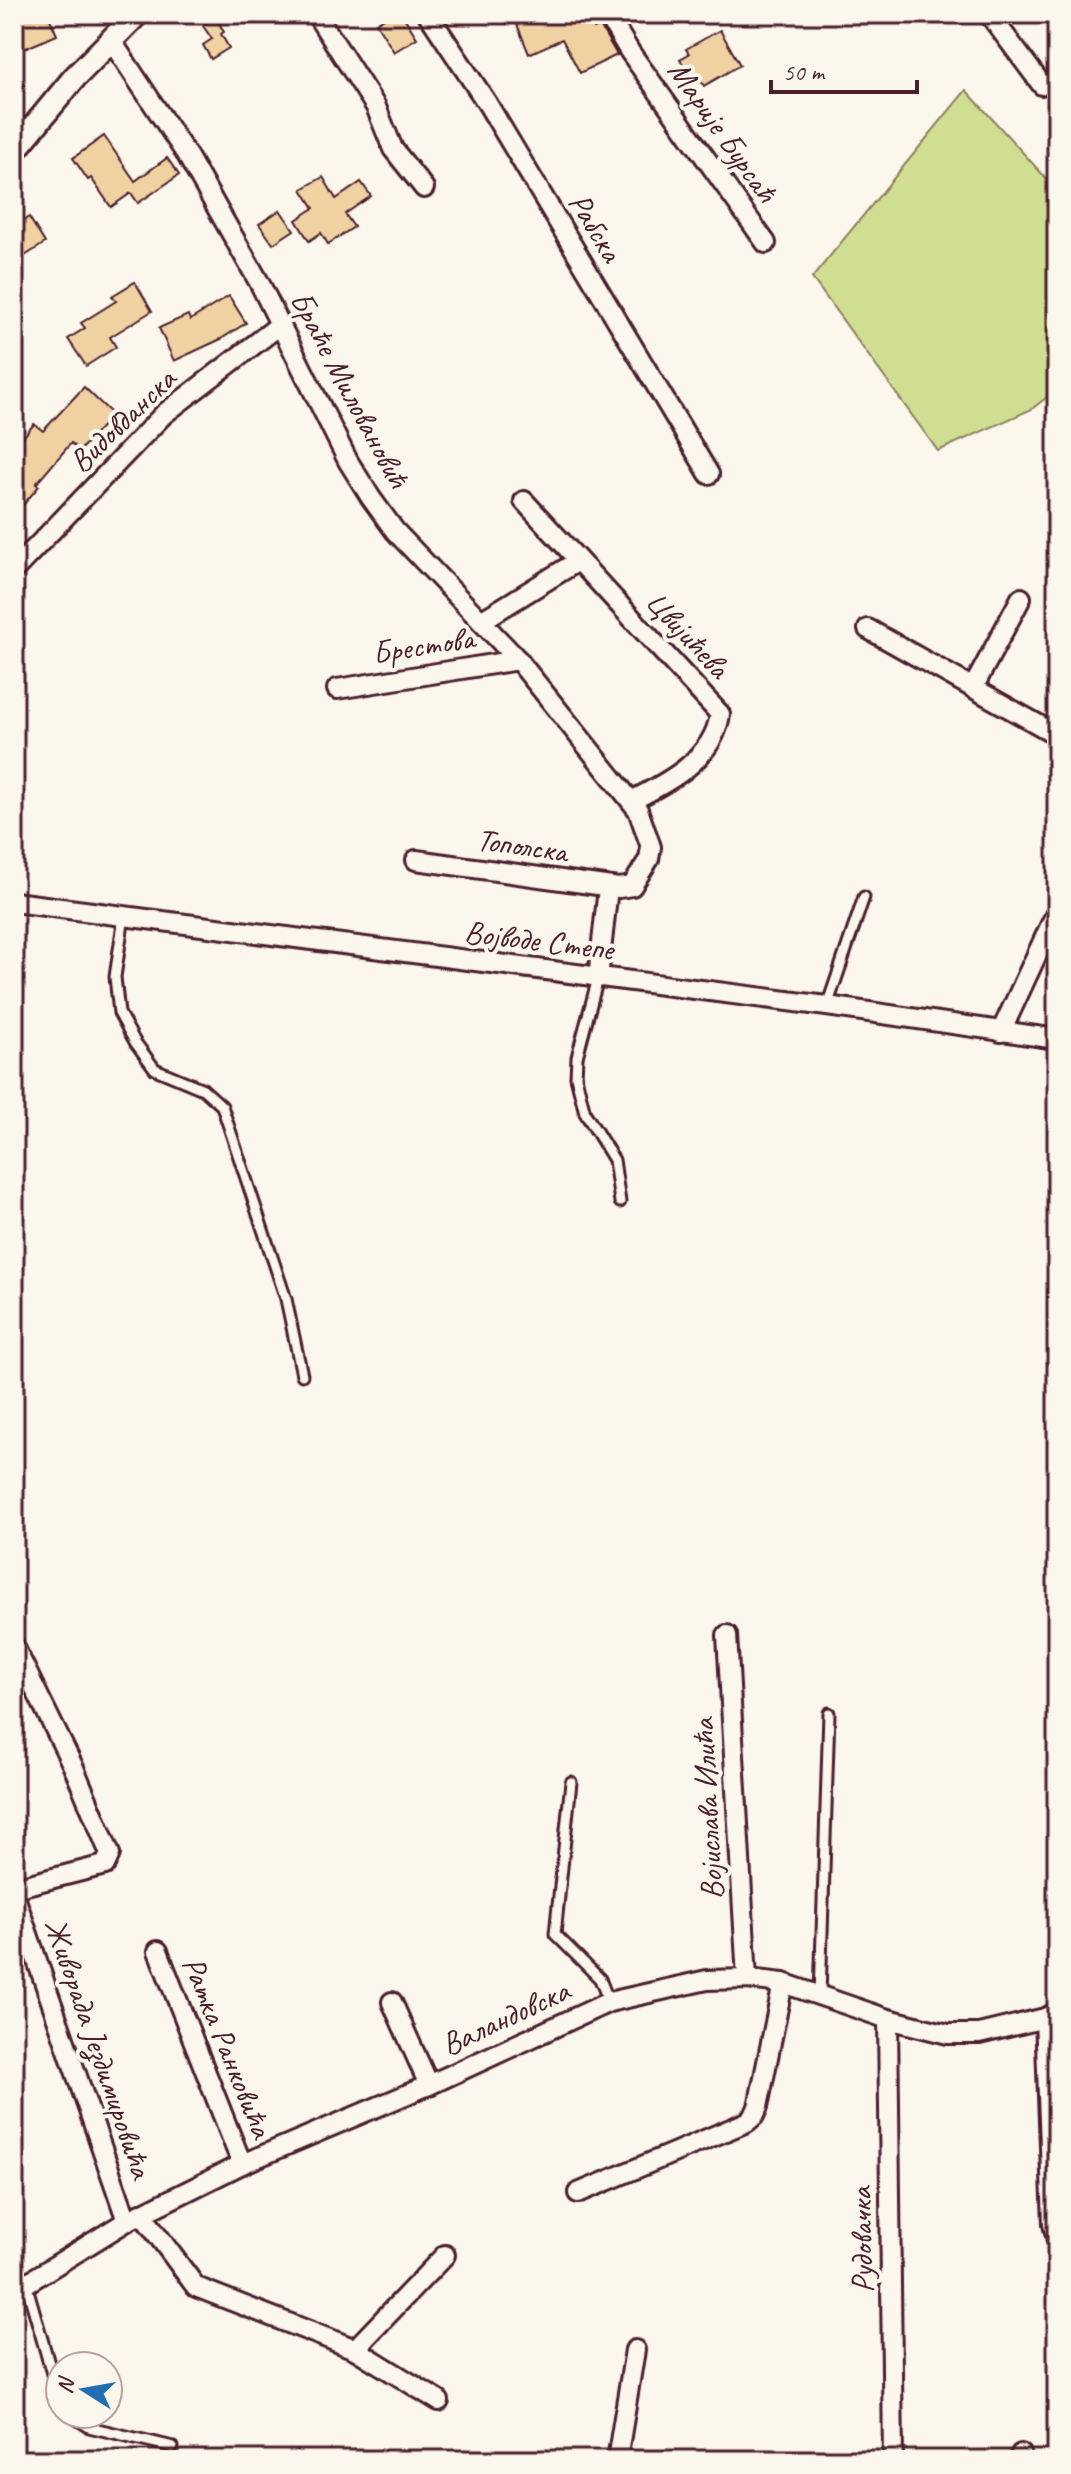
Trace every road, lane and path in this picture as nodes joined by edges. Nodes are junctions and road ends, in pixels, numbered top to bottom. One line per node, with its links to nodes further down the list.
1 (137, 14): 6 (street)
2 (316, 14): 9 (street)
3 (428, 14): 12 (street, Рабска)
4 (607, 14): 10 (street, Марије Бурсаћ)
5 (989, 14): 7 (street)
6 (111, 40): 8 (street); 11 (street, Браће Миловановић)
7 (1042, 85)
8 (14, 151)
9 (424, 188)
10 (766, 243)
11 (281, 324): 15 (street, Видовданска); 17 (street, Браће Миловановић)
12 (709, 474)
13 (524, 501): 14 (street, Цвијићева)
14 (578, 561): 17 (street); 23 (street, Цвијићева)
15 (14, 570)
16 (1021, 598): 20 (street)
17 (481, 621): 19 (street, Браће Миловановић)
18 (868, 629): 20 (street)
19 (518, 660): 21 (street, Брестова); 23 (street, Браће Миловановић)
20 (973, 688): 22 (street)
21 (337, 689)
22 (1057, 735)
23 (631, 801): 25 (street, Браће Миловановић)
24 (416, 860): 25 (street, Тополска)
25 (613, 888): 30 (street)
26 (864, 897): 31 (lane)
27 (14, 902): 29 (street, Војводе Степе)
28 (1057, 911): 32 (street)
29 (124, 916): 30 (street, Војводе Степе); 35 (lane)
30 (598, 978): 31 (street, Војводе Степе); 34 (lane)
31 (827, 1006): 32 (street, Војводе Степе)
32 (1001, 1032): 33 (street, Војводе Степе)
33 (1057, 1039)
34 (620, 1202)
35 (302, 1375)
36 (727, 1635): 42 (street, Војислава Илића)
37 (14, 1646): 40 (street)
38 (829, 1713): 44 (lane)
39 (571, 1782): 46 (lane)
40 (14, 1891): 52 (street, Живорада Јездимировића)
41 (158, 1951): 50 (street, Ратка Ранковића)
42 (747, 1979): 43 (street, Валандовска); 46 (street, Валандовска)
43 (783, 1983): 44 (street, Валандовска); 51 (street)
44 (820, 1996): 48 (street, Валандовска)
45 (392, 2002): 49 (street)
46 (609, 2002): 49 (street, Валандовска)
47 (1051, 2015): 48 (street, Валандовска); 53 (street)
48 (888, 2019): 63 (street, Рудовачка)
49 (429, 2085): 50 (street, Валандовска)
50 (242, 2164): 52 (street, Валандовска)
51 (578, 2193)
52 (134, 2217): 55 (street, Валандовска); 56 (street, Живорада Јездимировића)
53 (1057, 2240)
54 (445, 2255): 56 (street)
55 (20, 2287): 58 (lane)
56 (355, 2349): 59 (street, Живорада Јездимировића)
57 (635, 2350): 62 (street)
58 (44, 2356)
59 (439, 2401)
60 (102, 2430): 61 (lane)
61 (173, 2447)
62 (617, 2460)
63 (893, 2460)

